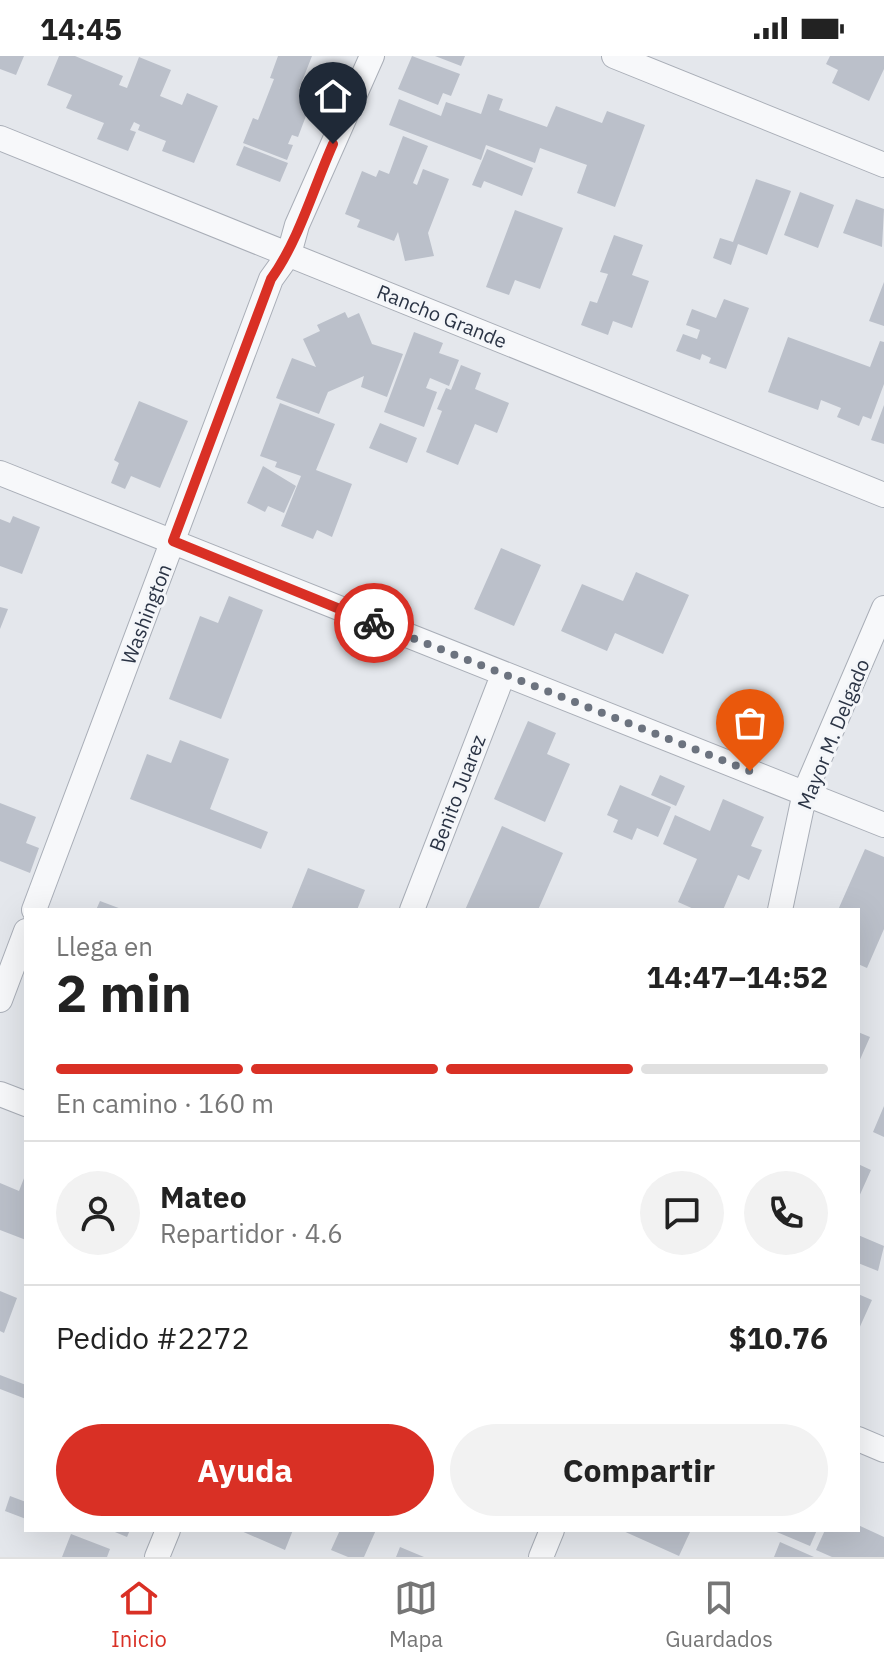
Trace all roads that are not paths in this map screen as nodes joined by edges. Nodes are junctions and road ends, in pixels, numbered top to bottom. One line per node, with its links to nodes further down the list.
1 (372, 56): 5 (street, Washington)
2 (614, 56): 4 (street)
3 (0, 138): 5 (street, Rancho Grande)
4 (884, 165)
5 (289, 254): 7 (street, Rancho Grande); 8 (street, Washington)
6 (0, 473): 8 (street)
7 (884, 495)
8 (173, 541): 10 (street); 13 (street, Washington)
9 (884, 608): 11 (street, Mayor M. Delgado)
10 (503, 675): 11 (street); 14 (street, Benito Juarez)
11 (805, 792): 12 (street); 15 (street, Mayor M. Delgado)
12 (884, 825)
13 (35, 908)
14 (413, 908)
15 (780, 908)
16 (24, 936): 17 (street)
17 (0, 1000)
18 (0, 1094): 19 (street)
19 (24, 1103)
20 (860, 1440): 21 (street)
21 (884, 1450)
22 (167, 1532): 24 (street)
23 (551, 1532): 25 (street)
24 (157, 1557)
25 (541, 1557)

